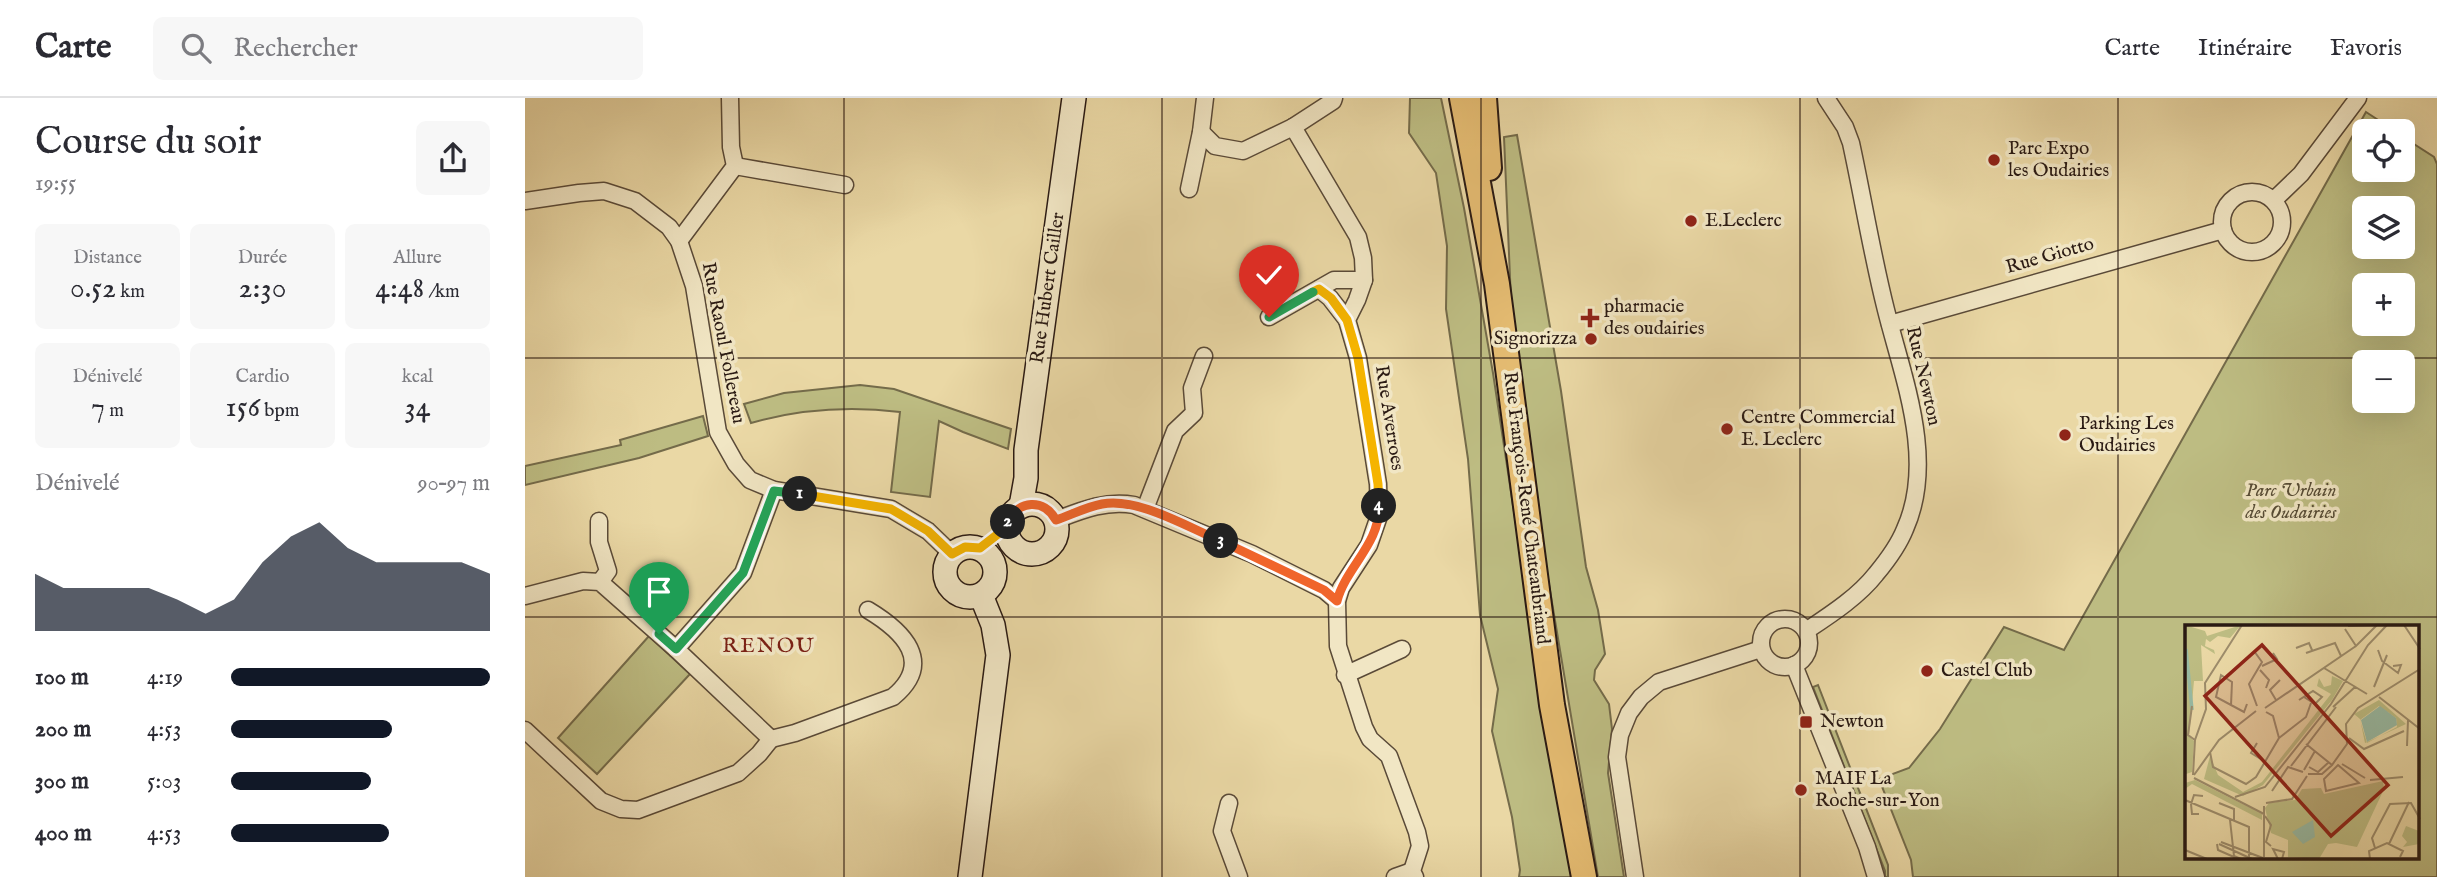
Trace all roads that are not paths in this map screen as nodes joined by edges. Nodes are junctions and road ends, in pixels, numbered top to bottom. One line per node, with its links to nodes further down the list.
1 (730, 98): 11 (street)
2 (1074, 98): 27 (street, Rue Hubert Cailler)
3 (1205, 98): 10 (street)
4 (1334, 98): 9 (street)
5 (1462, 98): 19 (main road, Rue François-René Chateaubriand)
6 (1484, 98): 19 (main road)
7 (1826, 98): 23 (street, Rue Newton)
8 (2358, 98): 15 (street)
9 (1293, 127): 10 (street); 18 (street)
10 (1201, 132): 13 (street)
11 (735, 166): 12 (street); 17 (street)
12 (845, 185)
13 (1189, 189)
14 (525, 201): 17 (street, Rue Raoul Follereau)
15 (2274, 201): 16 (street); 16 (street)
16 (2223, 230): 23 (street, Rue Giotto)
17 (679, 241): 25 (street, Rue Raoul Follereau)
18 (1364, 280): 20 (street); 22 (street)
19 (1497, 284): 52 (main road, Rue François-René Chateaubriand)
20 (1319, 289): 21 (street); 22 (street)
21 (1269, 317)
22 (1347, 320): 37 (street, Rue Averroes)
23 (1889, 324): 39 (street, Rue Newton)
24 (1204, 356): 26 (street)
25 (774, 491): 32 (street, Rue Raoul Follereau); 40 (street)
26 (1145, 509): 27 (street); 37 (street)
27 (1039, 511): 29 (street); 31 (street)
28 (599, 521): 34 (street)
29 (1007, 527): 30 (street); 31 (street)
30 (980, 548): 32 (street); 33 (street)
31 (1025, 553): 33 (street)
32 (952, 554): 35 (street)
33 (995, 576): 35 (street)
34 (600, 582): 36 (street); 40 (street)
35 (981, 595): 49 (street)
36 (525, 596)
37 (1337, 601): 44 (street)
38 (868, 610): 46 (street)
39 (1806, 631): 42 (street); 43 (street)
40 (676, 649): 46 (street)
41 (1402, 649): 44 (street)
42 (1761, 649): 43 (street); 53 (street)
43 (1794, 665): 54 (street)
44 (1345, 675): 48 (street)
45 (525, 730): 46 (street)
46 (771, 739)
47 (1229, 803): 50 (street)
48 (1413, 874): 51 (street)
49 (970, 877)
50 (1239, 877)
51 (1395, 877)
52 (1584, 877)
53 (1635, 877)
54 (1876, 877)

